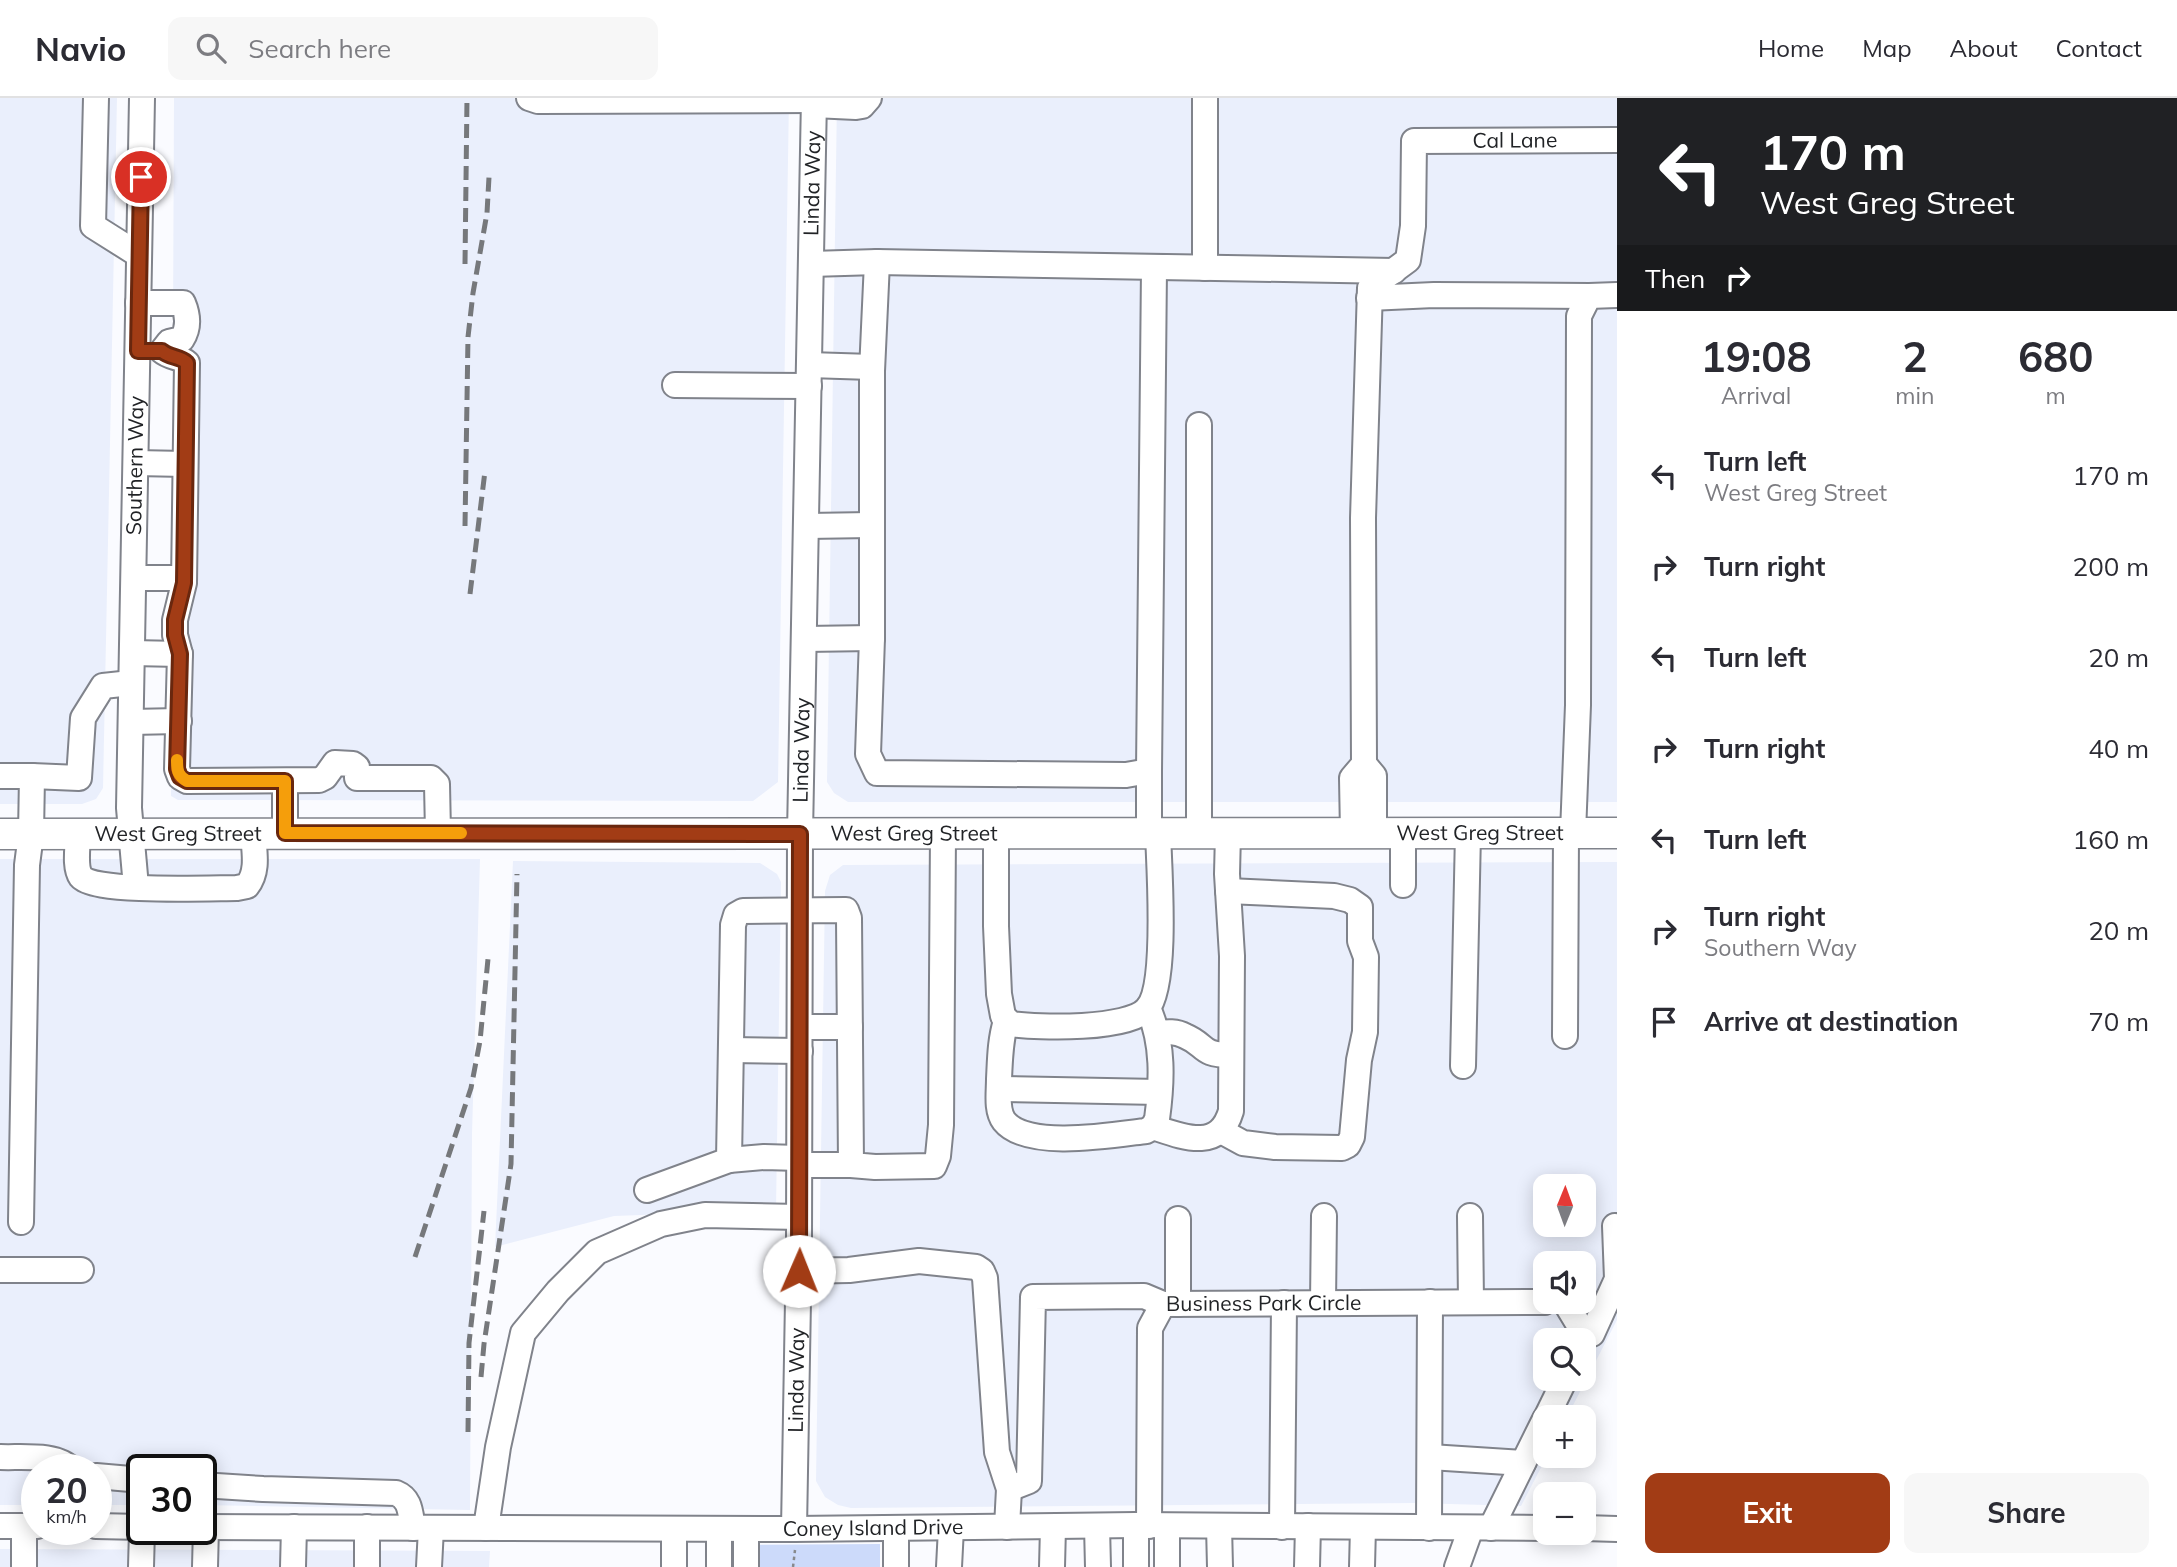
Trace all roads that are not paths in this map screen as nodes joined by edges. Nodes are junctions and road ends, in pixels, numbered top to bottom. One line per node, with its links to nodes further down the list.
1 (96, 98): 8 (street)
2 (142, 98): 8 (street, Southern Way)
3 (529, 98): 6 (street)
4 (869, 98): 6 (street)
5 (1205, 98): 12 (street)
6 (814, 101): 10 (street, Linda Way)
7 (1617, 140): 13 (street, Cal Lane)
8 (139, 256): 17 (street, Southern Way)
9 (877, 262): 10 (street); 11 (street); 19 (street)
10 (811, 264): 20 (street, Linda Way)
11 (1154, 268): 12 (street); 36 (street)
12 (1205, 268): 13 (street)
13 (1394, 271): 16 (street)
14 (1617, 295): 15 (street)
15 (1589, 296): 16 (street); 49 (street)
16 (1369, 298): 47 (street)
17 (138, 303): 18 (street, Southern Way); 18 (street)
18 (150, 351): 23 (street, Southern Way); 24 (street)
19 (872, 367): 20 (street); 26 (street)
20 (809, 376): 21 (street); 25 (street, Linda Way)
21 (675, 385)
22 (1199, 425): 46 (street)
23 (135, 463): 24 (street); 27 (street, Southern Way)
24 (186, 464): 28 (street)
25 (807, 526): 26 (street); 30 (street, Linda Way)
26 (871, 526): 29 (street)
27 (134, 578): 28 (street); 31 (street, Southern Way)
28 (184, 578): 32 (street)
29 (872, 638): 30 (street); 36 (street)
30 (805, 639): 55 (street, Linda Way)
31 (132, 653): 32 (street); 33 (street, Southern Way)
32 (180, 654): 34 (street)
33 (131, 683): 35 (street, Southern Way); 38 (street)
34 (179, 721): 35 (street); 39 (street)
35 (131, 722): 54 (street, Southern Way)
36 (1149, 771): 45 (street)
37 (0, 776): 38 (street)
38 (32, 776): 52 (street)
39 (285, 781): 41 (street); 42 (street)
40 (253, 833): 41 (main road, West Greg Street); 54 (main road, West Greg Street); 57 (street)
41 (285, 833): 42 (main road, West Greg Street)
42 (438, 833): 55 (main road, West Greg Street)
43 (943, 833): 44 (main road, West Greg Street); 55 (main road, West Greg Street); 75 (street)
44 (996, 833): 45 (main road, West Greg Street); 61 (street)
45 (1154, 833): 46 (main road, West Greg Street); 60 (street)
46 (1214, 833): 47 (main road, West Greg Street); 58 (street)
47 (1377, 833): 48 (main road, West Greg Street); 56 (street)
48 (1468, 833): 49 (main road, West Greg Street); 68 (street)
49 (1569, 833): 50 (main road, West Greg Street); 64 (street)
50 (1617, 833)
51 (0, 834): 52 (main road, West Greg Street)
52 (31, 834): 53 (main road, West Greg Street); 81 (street)
53 (78, 834): 54 (main road, West Greg Street); 57 (street)
54 (131, 834): 57 (street, Southern Way)
55 (800, 834): 59 (street, Linda Way)
56 (1403, 885)
57 (136, 887)
58 (1228, 891): 67 (street); 72 (street)
59 (800, 911): 62 (street); 65 (street, Linda Way); 66 (street)
60 (1148, 1008): 61 (street); 63 (street)
61 (1006, 1021): 69 (street)
62 (849, 1027): 65 (street); 75 (street)
63 (1157, 1032): 67 (street); 70 (street)
64 (1565, 1036)
65 (800, 1039): 66 (street); 74 (street, Linda Way)
66 (731, 1050): 73 (street)
67 (1231, 1055): 72 (street)
68 (1463, 1066)
69 (999, 1089): 70 (street); 71 (street)
70 (1159, 1092): 71 (street)
71 (1153, 1127): 72 (street)
72 (1221, 1132)
73 (729, 1160): 74 (street); 76 (street)
74 (799, 1161): 75 (street); 79 (street, Linda Way)
75 (851, 1165)
76 (647, 1190)
77 (1324, 1216): 89 (street)
78 (1470, 1216): 86 (street)
79 (799, 1217): 85 (street, Linda Way); 115 (street)
80 (1178, 1219): 91 (street)
81 (22, 1222)
82 (1615, 1226): 92 (street)
83 (0, 1270): 84 (street)
84 (81, 1270)
85 (799, 1271): 101 (street); 126 (street, Linda Way)
86 (1471, 1302): 87 (street, Business Park Circle); 90 (street, Business Park Circle)
87 (1533, 1302)
88 (1284, 1303): 89 (street, Business Park Circle); 91 (street, Business Park Circle); 112 (street)
89 (1323, 1303): 90 (street, Business Park Circle)
90 (1430, 1303): 97 (street)
91 (1171, 1304): 101 (street); 104 (street, Business Park Circle)
92 (1591, 1328)
93 (1617, 1331): 94 (street)
94 (1596, 1334)
95 (1533, 1443): 99 (street)
96 (0, 1457): 98 (street)
97 (1430, 1457): 99 (street); 118 (street)
98 (21, 1458)
99 (1523, 1463): 119 (street)
100 (217, 1486): 114 (street)
101 (1009, 1489): 110 (street)
102 (20, 1526): 129 (street)
103 (1097, 1526): 104 (street, Coney Island Drive); 111 (street, Coney Island Drive); 141 (street)
104 (1151, 1526): 105 (street, Coney Island Drive); 142 (street); 143 (street)
105 (1219, 1526): 112 (street, Coney Island Drive); 144 (street)
106 (1308, 1526): 112 (street, Coney Island Drive); 113 (street, Coney Island Drive); 145 (street)
107 (217, 1527): 108 (street, Coney Island Drive)
108 (294, 1527): 109 (street, Coney Island Drive); 132 (street)
109 (367, 1527): 114 (street, Coney Island Drive); 133 (street)
110 (1007, 1527): 111 (street, Coney Island Drive); 117 (street, Coney Island Drive)
111 (1053, 1527): 140 (street)
112 (1282, 1527)
113 (1363, 1527): 118 (street, Coney Island Drive); 146 (street)
114 (422, 1528): 115 (street, Coney Island Drive); 134 (street)
115 (486, 1528): 122 (street, Coney Island Drive)
116 (896, 1528): 117 (street, Coney Island Drive); 126 (street, Coney Island Drive); 138 (street)
117 (951, 1528): 139 (street)
118 (1429, 1528): 119 (street, Coney Island Drive)
119 (1481, 1528): 120 (street, Coney Island Drive); 147 (street)
120 (1533, 1528)
121 (1596, 1528): 125 (street)
122 (674, 1529): 123 (street, Coney Island Drive); 135 (street)
123 (719, 1529): 124 (street, Coney Island Drive); 136 (street)
124 (747, 1529): 126 (street, Coney Island Drive); 137 (street)
125 (1617, 1529)
126 (794, 1530)
127 (142, 1545): 130 (street)
128 (204, 1545): 131 (street)
129 (24, 1567)
130 (141, 1567)
131 (205, 1567)
132 (293, 1567)
133 (367, 1567)
134 (429, 1567)
135 (674, 1567)
136 (719, 1567)
137 (746, 1567)
138 (895, 1567)
139 (949, 1567)
140 (1052, 1567)
141 (1098, 1567)
142 (1136, 1567)
143 (1167, 1567)
144 (1220, 1567)
145 (1307, 1567)
146 (1362, 1567)
147 (1457, 1567)

